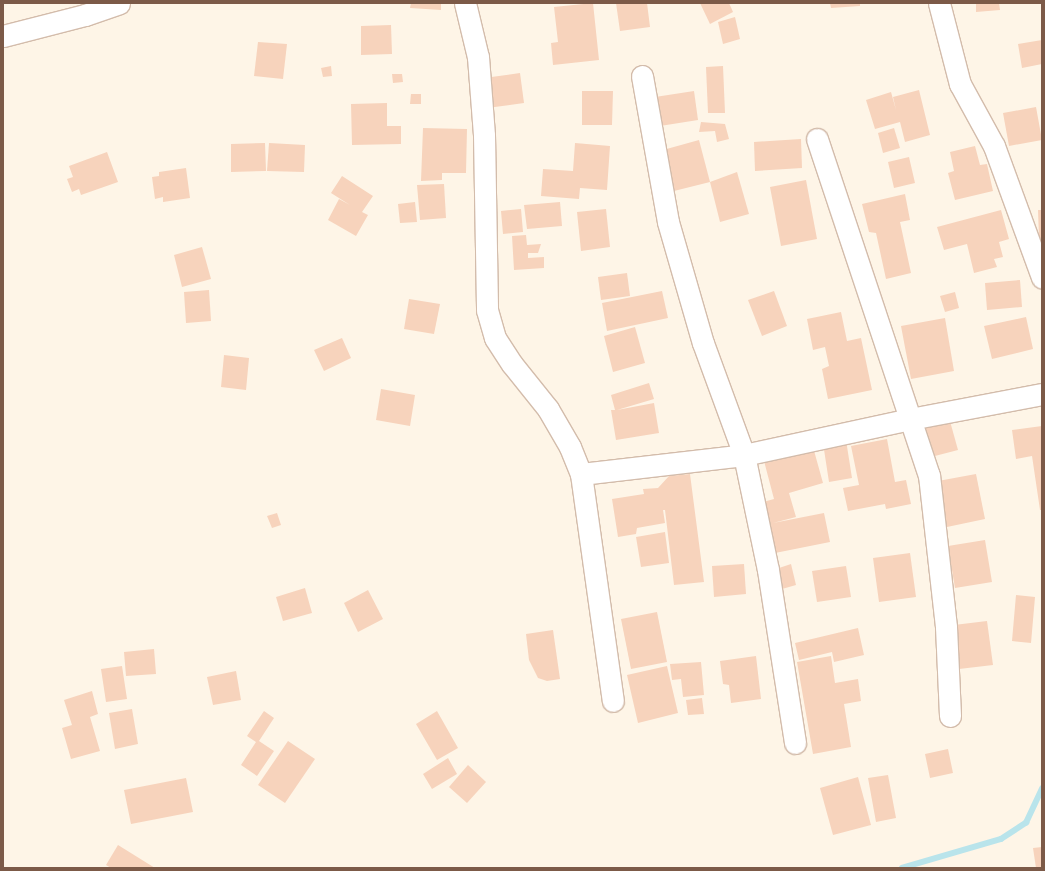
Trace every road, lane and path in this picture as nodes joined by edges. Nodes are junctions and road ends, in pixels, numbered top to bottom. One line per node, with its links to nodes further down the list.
1 (119, 3): 4 (street)
2 (465, 3): 11 (street)
3 (939, 3): 7 (street)
4 (3, 36)
5 (642, 76): 10 (street)
6 (817, 139): 9 (street)
7 (1042, 277)
8 (1042, 394): 9 (street)
9 (910, 419): 10 (street); 13 (street)
10 (744, 455): 11 (street); 14 (street)
11 (581, 474): 12 (street)
12 (613, 701)
13 (950, 716)
14 (795, 743)

